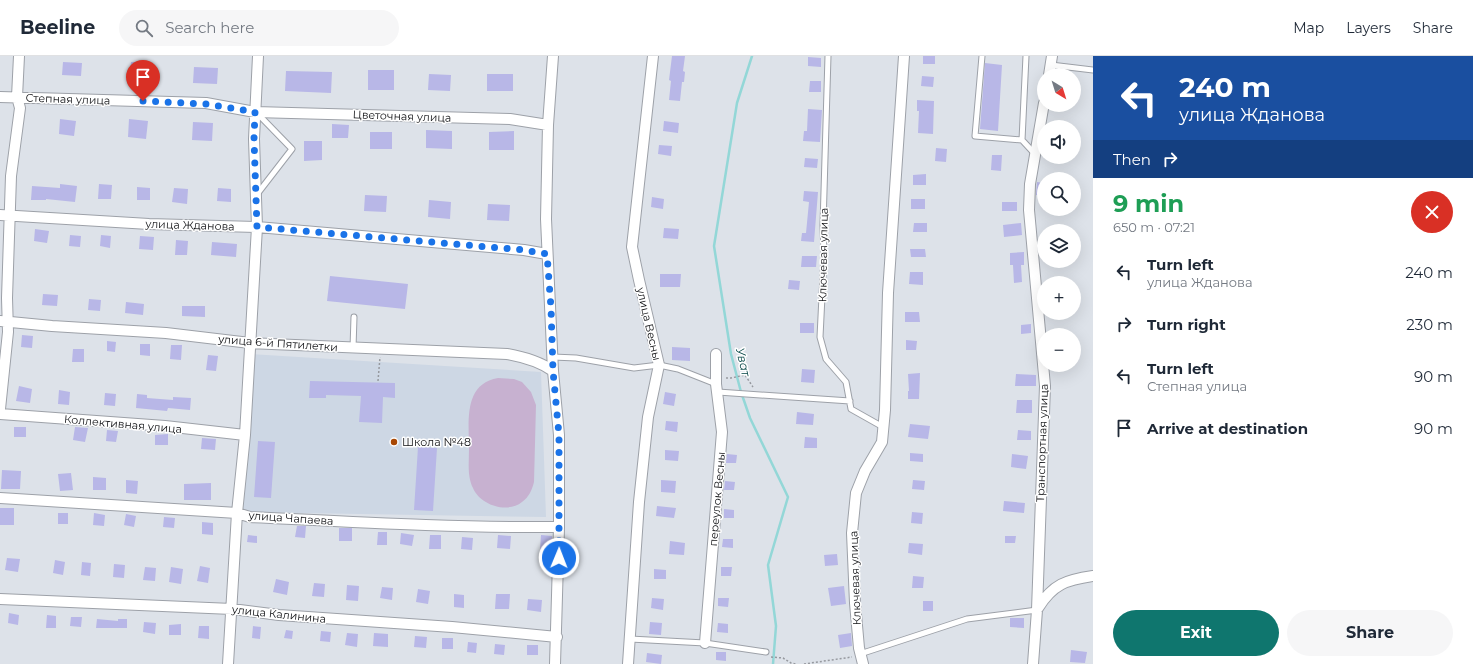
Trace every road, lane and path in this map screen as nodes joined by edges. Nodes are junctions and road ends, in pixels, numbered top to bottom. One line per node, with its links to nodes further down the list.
1 (19, 56): 12 (street)
2 (258, 56): 13 (street)
3 (553, 56): 15 (street)
4 (653, 56): 29 (street, улица Весны)
5 (828, 56): 35 (lane, Ключевая улица)
6 (904, 56): 38 (street, Ключевая улица)
7 (982, 56): 16 (lane)
8 (1025, 56): 16 (lane)
9 (1051, 65): 10 (lane)
10 (1093, 70)
11 (0, 97): 12 (street, Степная улица)
12 (17, 97): 13 (street, Степная улица); 19 (street)
13 (255, 112): 15 (street, Цветочная улица); 18 (street); 18 (lane)
14 (1042, 112): 17 (street, Транспортная улица)
15 (548, 125): 21 (street)
16 (1022, 140): 17 (lane)
17 (1035, 155): 46 (street, Транспортная улица)
18 (255, 196): 20 (street)
19 (5, 215): 20 (street, улица Жданова); 23 (street)
20 (257, 227): 21 (street, улица Жданова); 24 (street)
21 (547, 254): 28 (street)
22 (354, 317): 25 (lane)
23 (4, 321): 24 (street, улица 6-й Пятилетки); 36 (street)
24 (250, 343): 25 (street, улица 6-й Пятилетки); 39 (street)
25 (353, 348): 26 (street, улица 6-й Пятилетки)
26 (381, 353): 30 (street, улица 6-й Пятилетки); 32 (path)
27 (716, 354): 33 (street, переулок Весны)
28 (553, 356): 29 (lane); 30 (street)
29 (659, 365): 33 (lane); 48 (street, улица Весны)
30 (553, 371): 42 (street)
31 (731, 378): 34 (path)
32 (378, 382)
33 (717, 388): 34 (lane); 49 (street, переулок Весны)
34 (757, 394): 35 (lane)
35 (850, 401): 38 (lane, Ключевая улица)
36 (0, 409)
37 (0, 414): 39 (street, Коллективная улица)
38 (884, 427): 52 (street, Ключевая улица)
39 (245, 435): 41 (street)
40 (0, 498): 41 (street, улица Чапаева)
41 (237, 513): 42 (street, улица Чапаева); 45 (street)
42 (559, 527): 47 (street)
43 (1093, 576): 46 (street)
44 (0, 598): 45 (street, улица Калинина)
45 (232, 609): 47 (street, улица Калинина); 53 (street)
46 (1037, 610): 52 (lane); 58 (street, Транспортная улица)
47 (557, 637): 54 (street)
48 (630, 639): 49 (lane); 55 (street, улица Весны)
49 (705, 643): 50 (lane)
50 (766, 652)
51 (771, 657): 56 (path)
52 (861, 659): 57 (path)
53 (228, 664)
54 (556, 664)
55 (628, 664)
56 (796, 664)
57 (804, 664)
58 (1034, 664)

